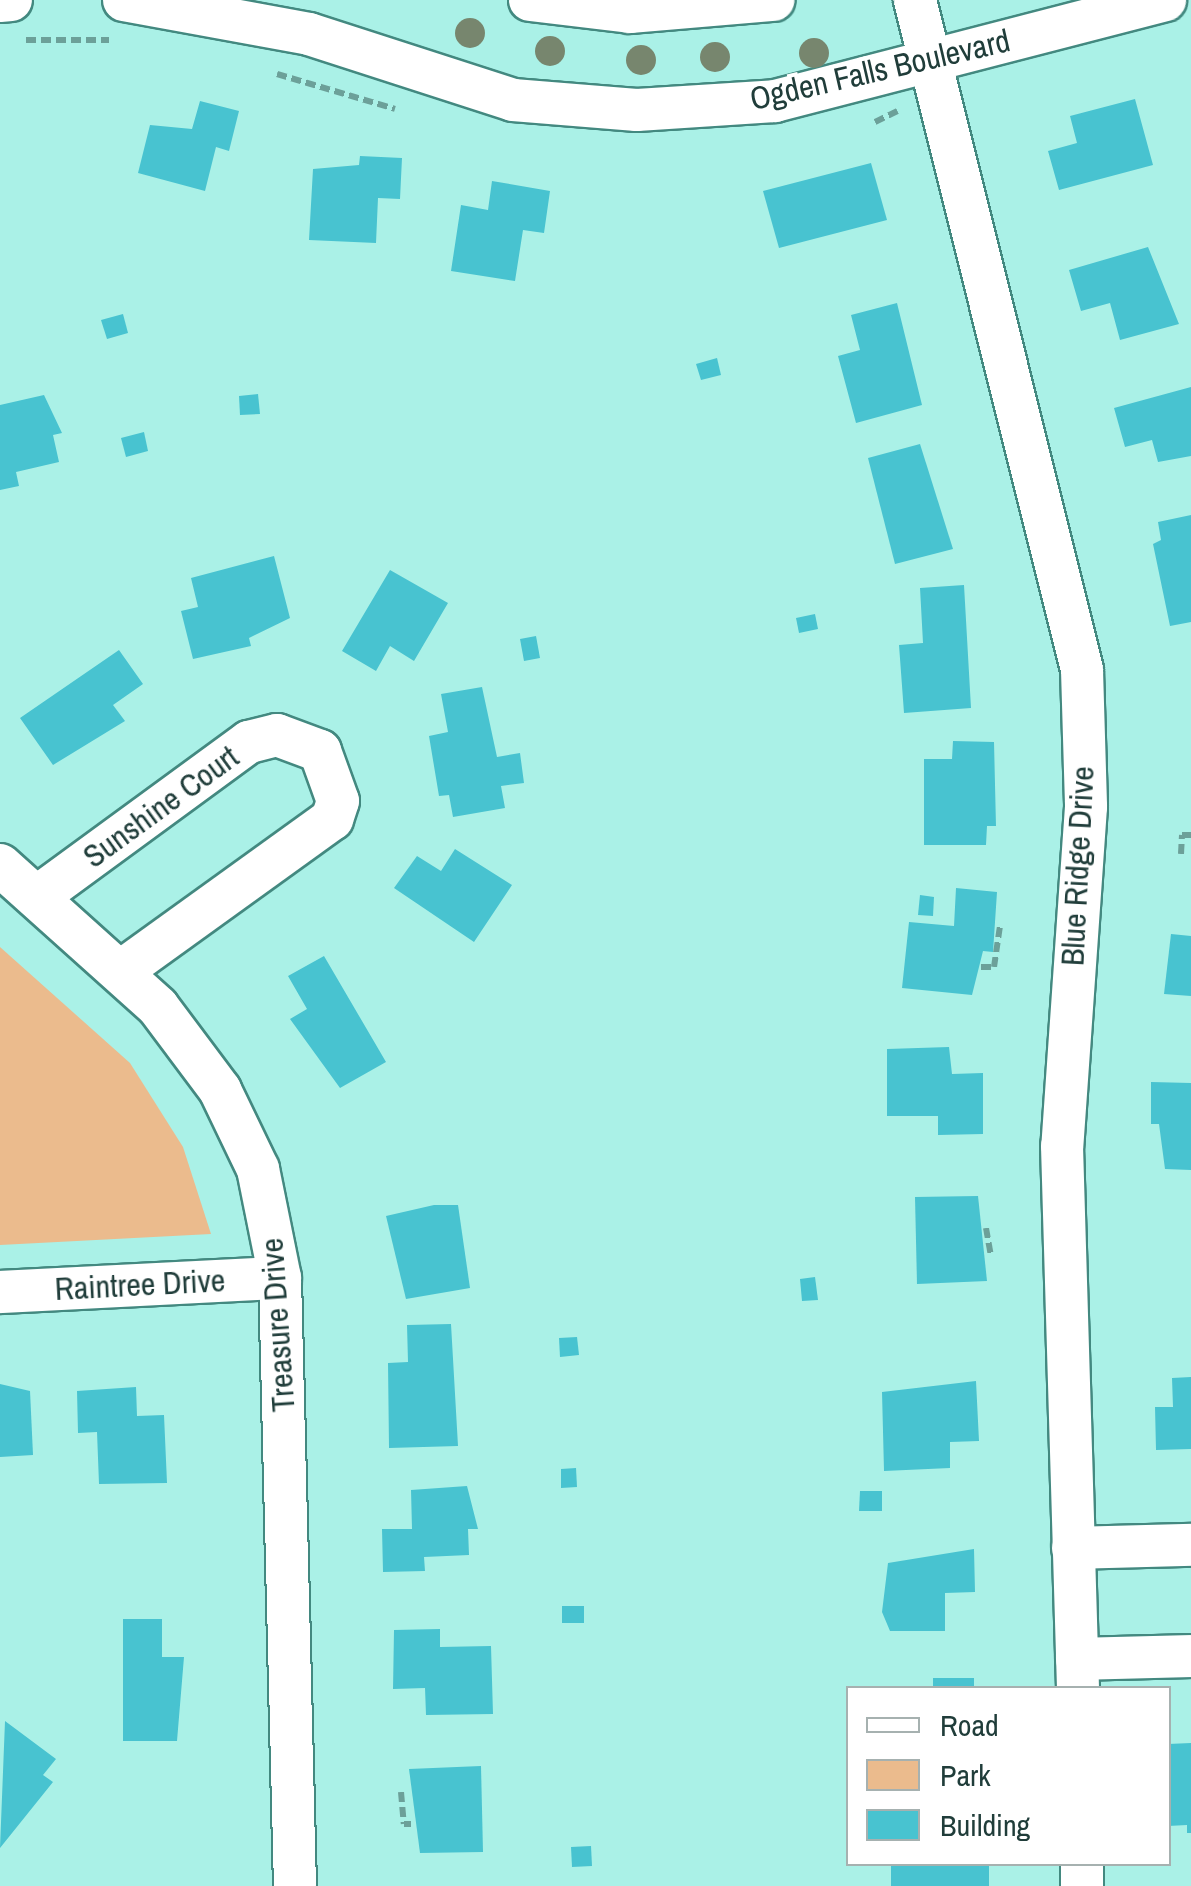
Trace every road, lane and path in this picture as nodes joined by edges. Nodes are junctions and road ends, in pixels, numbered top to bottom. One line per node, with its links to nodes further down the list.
1 (11, 0): 7 (street)
2 (124, 0): 8 (street, Ogden Falls Boulevard)
3 (530, 0): 4 (street)
4 (774, 0)
5 (915, 0): 8 (street, Blue Ridge Drive)
6 (1165, 0): 8 (street, Ogden Falls Boulevard)
7 (0, 1)
8 (932, 61): 21 (street, Blue Ridge Drive)
9 (1191, 835): 10 (path)
10 (1181, 854)
11 (0, 866): 12 (street, Treasure Drive)
12 (37, 897): 15 (street, Treasure Drive); 15 (street, Sunshine Court)
13 (1000, 926): 14 (path)
14 (982, 966)
15 (124, 970): 18 (street, Treasure Drive)
16 (986, 1228): 17 (path)
17 (991, 1257)
18 (280, 1278): 19 (street, Raintree Drive); 26 (street, Treasure Drive)
19 (0, 1292)
20 (1191, 1545): 21 (street)
21 (1073, 1548): 23 (street, Blue Ridge Drive)
22 (1191, 1656): 23 (street)
23 (1078, 1674)
24 (401, 1792): 25 (path)
25 (412, 1824)
26 (296, 1886)

